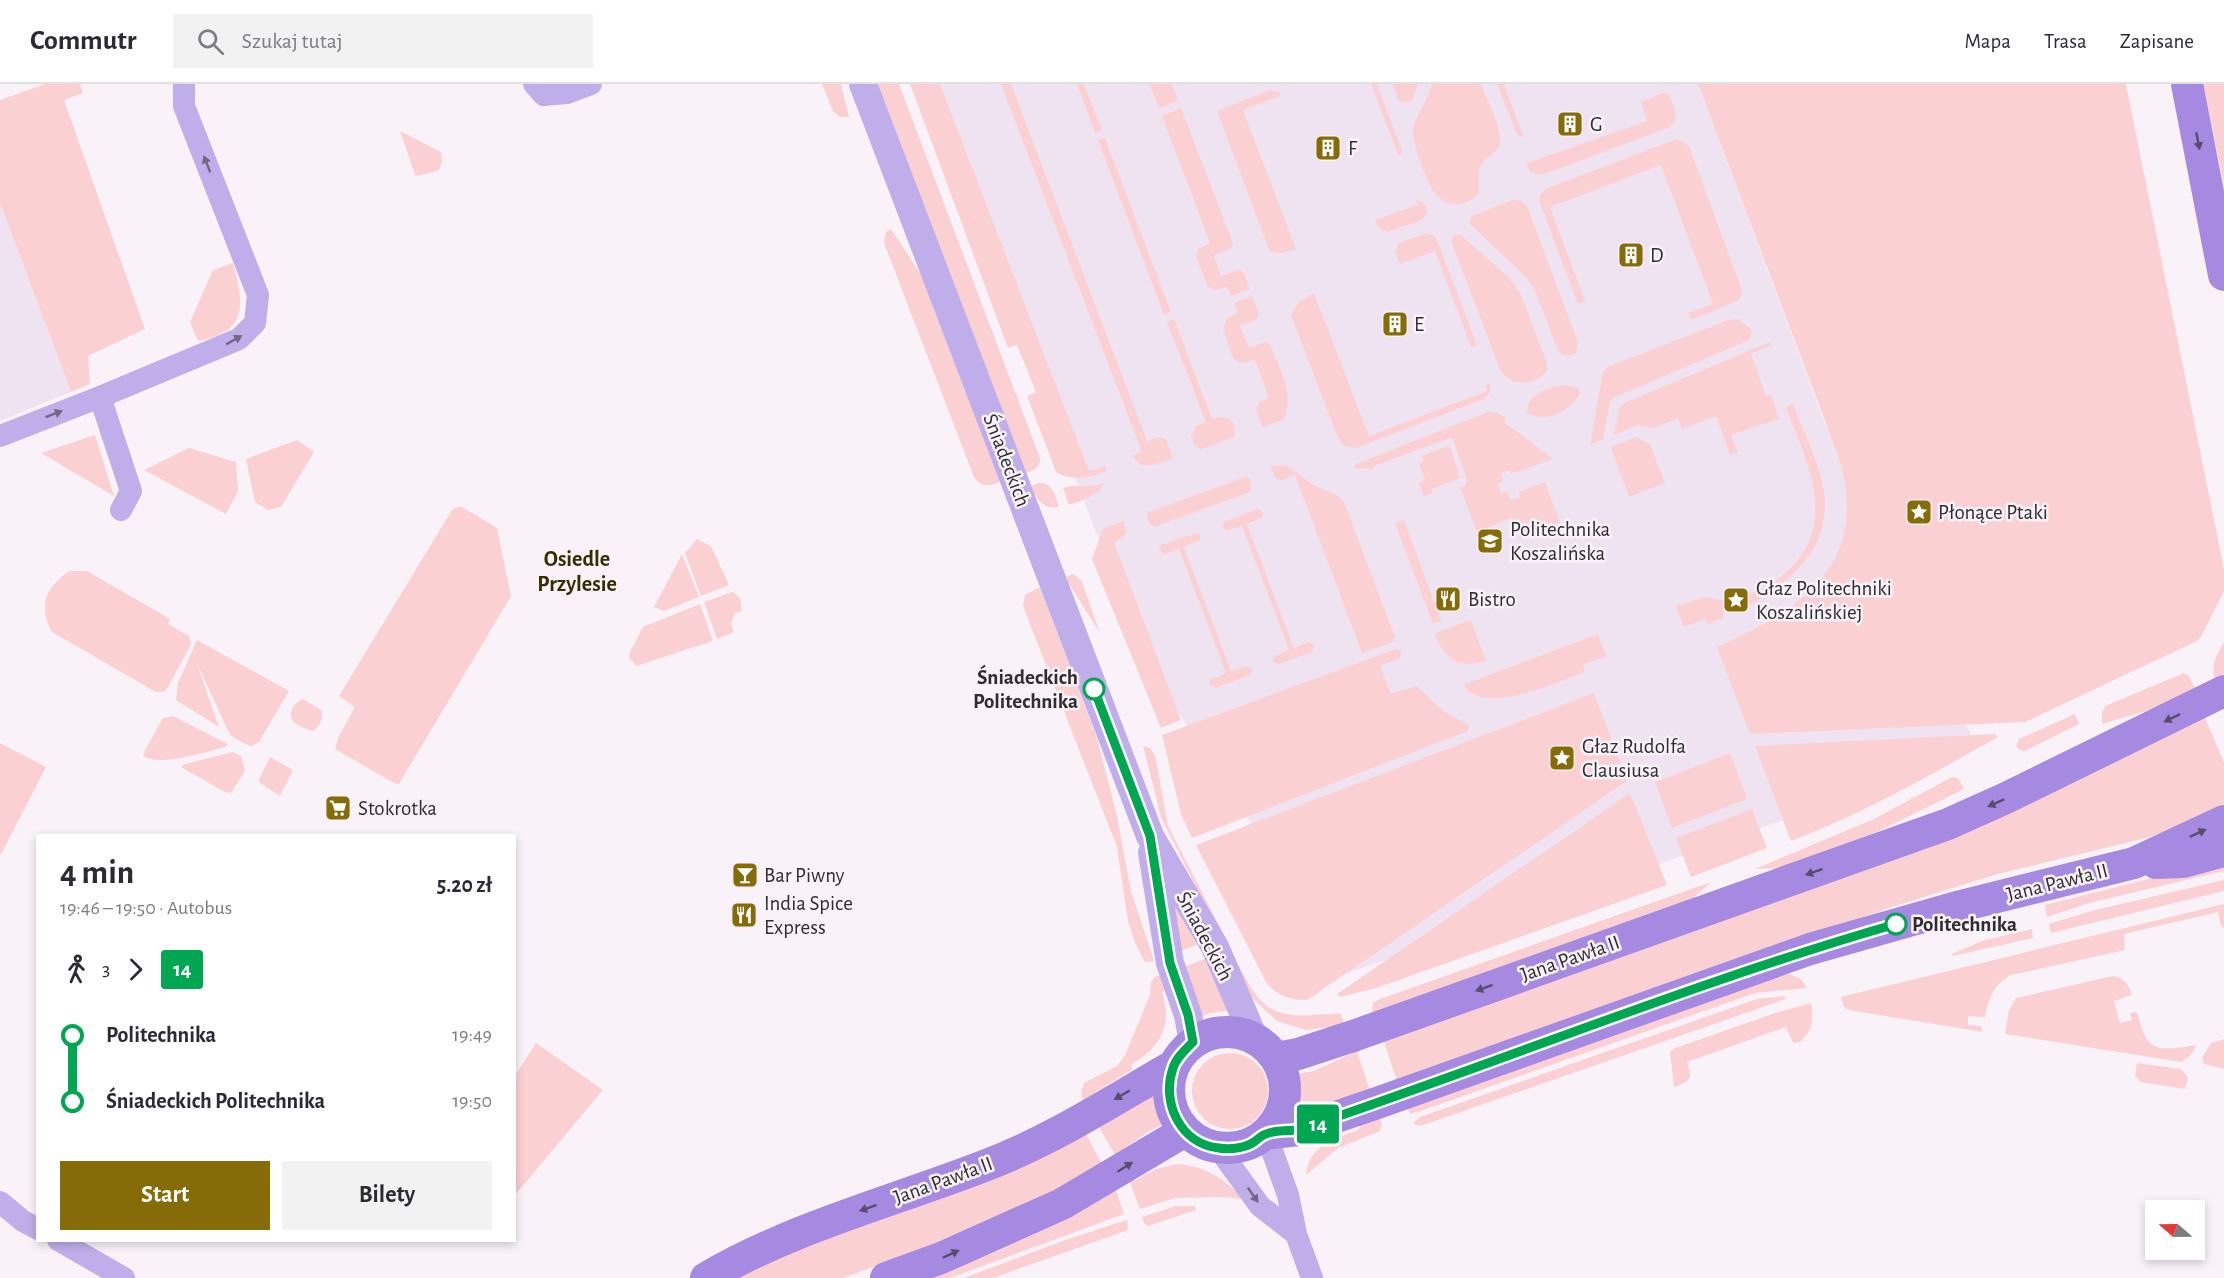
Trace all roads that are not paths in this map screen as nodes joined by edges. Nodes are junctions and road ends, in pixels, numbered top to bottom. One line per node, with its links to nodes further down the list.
1 (184, 84): 7 (street, one-way to 1)
2 (534, 84): 3 (street)
3 (591, 84)
4 (863, 84): 12 (street, Śniadeckich)
5 (2187, 84): 6 (main road, one-way to 6)
6 (2224, 275)
7 (100, 397): 8 (street, one-way to 7); 9 (street)
8 (0, 436)
9 (121, 510)
10 (2224, 691): 16 (main road, Jana Pawła II, one-way to 16)
11 (2224, 820): 14 (main road, Jana Pawła II, one-way to 11)
12 (1150, 836): 15 (street, Śniadeckich); 16 (street, Śniadeckich)
13 (2224, 851): 14 (main road)
14 (2134, 863): 19 (main road, Jana Pawła II)
15 (1193, 1042): 16 (main road); 17 (main road)
16 (1265, 1048): 19 (main road)
17 (1173, 1066): 18 (main road); 26 (main road, Jana Pawła II, one-way to 26)
18 (1185, 1131): 20 (main road); 27 (main road, one-way to 18)
19 (1266, 1134): 20 (main road); 23 (street)
20 (1218, 1148): 23 (street, one-way to 23)
21 (0, 1202): 22 (street)
22 (36, 1228)
23 (1296, 1234): 28 (street)
24 (61, 1242): 25 (street)
25 (118, 1277)
26 (706, 1278)
27 (886, 1278)
28 (1312, 1278)

